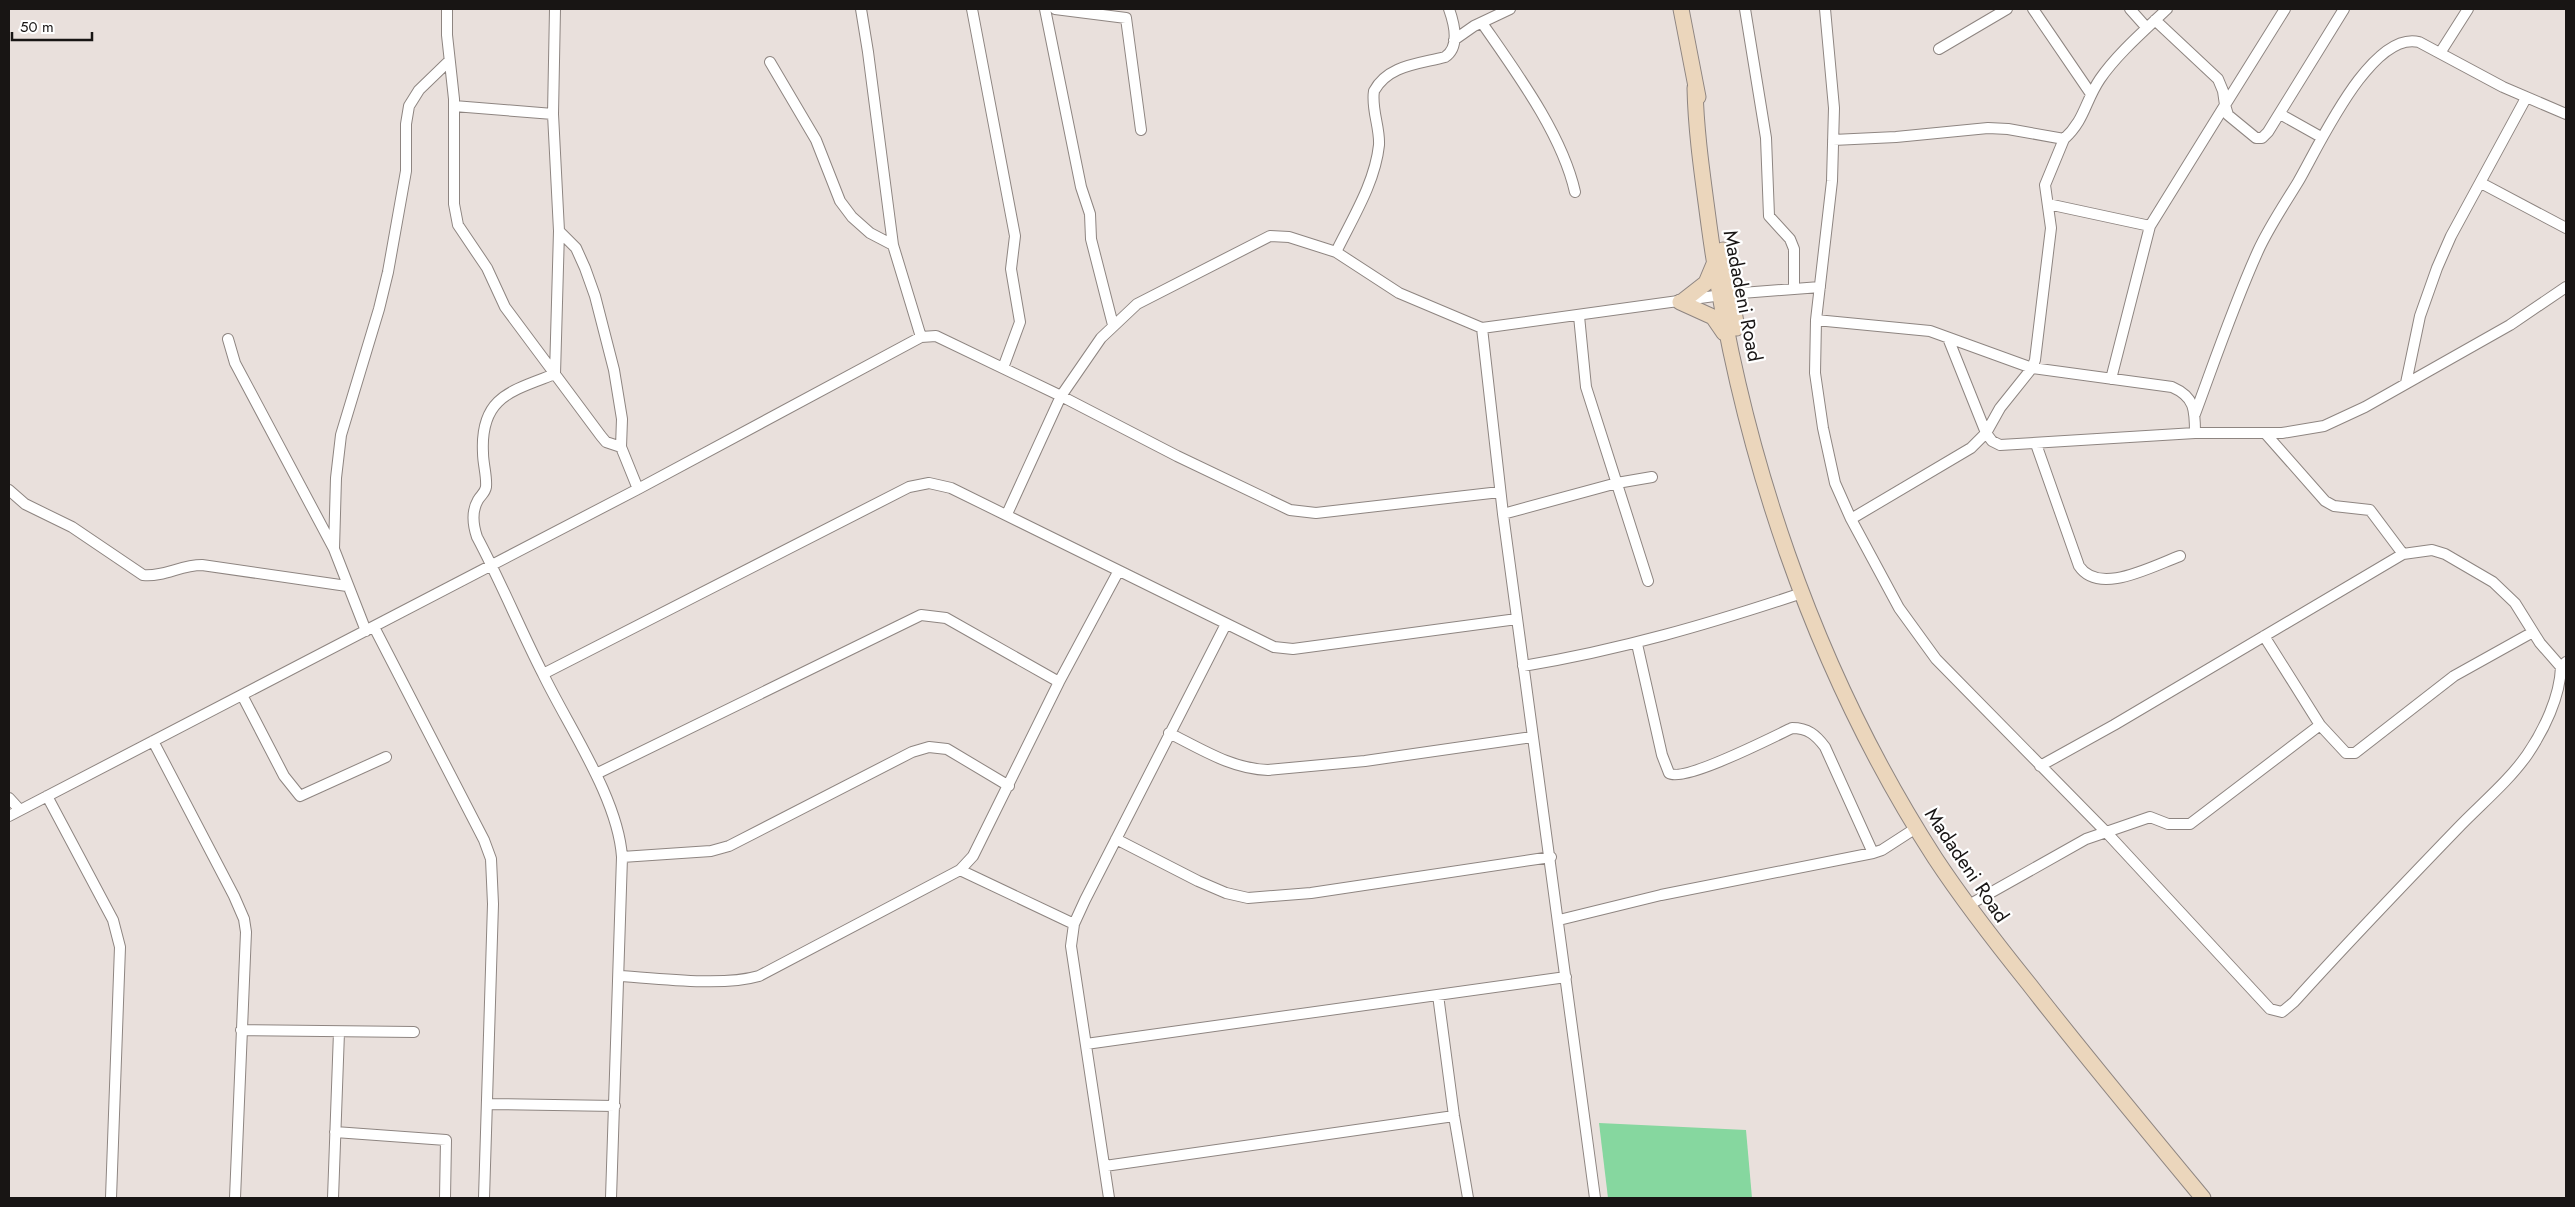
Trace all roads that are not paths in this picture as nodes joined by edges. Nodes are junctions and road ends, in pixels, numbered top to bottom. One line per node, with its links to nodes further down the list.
1 (447, 9): 25 (street)
2 (555, 9): 32 (street)
3 (860, 9): 45 (street)
4 (972, 9): 61 (street)
5 (1045, 9): 55 (street)
6 (1055, 9): 35 (street)
7 (1449, 9): 22 (street)
8 (1510, 9): 20 (street)
9 (1681, 9): 27 (street, Madadeni Road)
10 (1745, 9): 50 (street)
11 (1825, 9): 38 (street)
12 (2007, 9): 23 (street)
13 (2033, 9): 28 (street)
14 (2130, 9): 21 (street)
15 (2167, 9): 19 (street)
16 (2285, 9): 31 (street)
17 (2344, 9): 33 (street)
18 (2468, 9): 24 (street)
19 (2155, 20): 21 (street); 31 (street)
20 (1482, 23): 22 (street); 40 (street)
21 (2146, 27): 28 (street)
22 (1454, 40): 46 (street)
23 (1939, 48)
24 (2440, 52): 29 (street); 36 (street)
25 (449, 60): 30 (street); 82 (street)
26 (770, 62): 45 (street)
27 (1695, 88): 47 (street, Madadeni Road); 51 (street, Madadeni Road)
28 (2090, 94): 37 (street)
29 (2526, 98): 34 (street); 39 (street)
30 (454, 106): 32 (street); 63 (street)
31 (2224, 106): 33 (street); 42 (street)
32 (553, 114): 44 (street)
33 (2280, 114): 36 (street)
34 (2566, 114)
35 (1141, 130)
36 (2321, 137): 67 (street)
37 (2064, 139): 38 (street); 41 (street)
38 (1833, 140): 49 (street)
39 (2481, 182): 43 (street); 65 (street)
40 (1575, 192)
41 (2048, 204): 42 (street); 62 (street)
42 (2150, 226): 64 (street)
43 (2566, 228)
44 (559, 231): 63 (street); 72 (street)
45 (893, 245): 57 (street)
46 (1336, 252): 55 (street); 56 (street)
47 (1714, 264): 51 (street, Madadeni Road); 52 (street)
48 (2566, 286): 65 (street)
49 (1820, 287): 50 (street); 54 (street)
50 (1794, 289): 51 (street)
51 (1724, 295): 52 (street); 60 (street, Madadeni Road); 78 (street, Madadeni Road)
52 (1681, 302): 53 (street); 60 (street)
53 (1579, 316): 56 (street); 74 (street)
54 (1816, 320): 58 (street); 81 (street)
55 (1113, 325): 66 (street)
56 (1482, 328): 76 (street)
57 (921, 337): 61 (street); 75 (street)
58 (1948, 338): 62 (street); 68 (street)
59 (228, 339): 82 (street)
60 (1730, 345): 78 (street, Madadeni Road)
61 (1003, 368): 66 (street)
62 (2032, 368): 64 (street); 68 (street)
63 (555, 374): 72 (street); 85 (street)
64 (2111, 379): 67 (street)
65 (2406, 383): 70 (street)
66 (1061, 396): 76 (street); 79 (street)
67 (2195, 414): 69 (street)
68 (1986, 433): 71 (street); 81 (street)
69 (2195, 433): 70 (street); 71 (street)
70 (2266, 433): 83 (street)
71 (2036, 444): 84 (street)
72 (621, 447): 75 (street)
73 (1652, 476): 74 (street)
74 (1617, 483): 80 (street); 87 (street)
75 (638, 488): 85 (street)
76 (1500, 492): 80 (street)
77 (10, 496): 88 (street)
78 (1774, 508): 89 (street, Madadeni Road)
79 (1007, 514): 86 (street); 98 (street)
80 (1503, 514): 90 (street)
81 (1851, 519): 106 (street)
82 (334, 549): 88 (street)
83 (2403, 554): 93 (street); 94 (street)
84 (2180, 556)
85 (492, 565): 92 (street); 98 (street)
86 (1118, 572): 91 (street); 99 (street)
87 (1648, 581)
88 (347, 586): 92 (street)
89 (1802, 593): 95 (street); 113 (street, Madadeni Road)
90 (1517, 619): 91 (street); 97 (street)
91 (1226, 624): 102 (street)
92 (370, 629): 100 (street); 130 (street)
93 (2532, 632): 96 (street); 101 (street)
94 (2264, 636): 101 (street); 106 (street)
95 (1637, 644): 97 (street); 116 (street)
96 (2564, 665): 114 (street)
97 (1523, 666): 103 (street)
98 (543, 674): 107 (street)
99 (1059, 682): 107 (street); 108 (street)
100 (242, 695): 104 (street); 105 (street)
101 (2320, 725): 114 (street)
102 (1169, 733): 103 (street); 115 (street)
103 (1532, 737): 118 (street)
104 (153, 741): 109 (street); 126 (street)
105 (386, 757)
106 (2040, 766): 114 (street)
107 (596, 774): 117 (street)
108 (1009, 786): 117 (street); 119 (street)
109 (47, 796): 111 (street); 135 (street)
110 (9, 798): 111 (street)
111 (20, 810): 112 (street)
112 (9, 816)
113 (1916, 828): 116 (street); 120 (street, Madadeni Road)
114 (2107, 833): 120 (street)
115 (1116, 839): 118 (street); 122 (street)
116 (1873, 853): 121 (street)
117 (622, 857): 123 (street)
118 (1550, 857): 121 (street)
119 (960, 870): 122 (street); 123 (street)
120 (1967, 906): 144 (street, Madadeni Road)
121 (1559, 920): 124 (street)
122 (1074, 924): 129 (street)
123 (619, 976): 131 (street)
124 (1566, 977): 125 (street); 143 (street)
125 (1438, 995): 129 (street); 132 (street)
126 (242, 1030): 127 (street); 136 (street)
127 (339, 1032): 128 (street); 133 (street)
128 (414, 1032)
129 (1086, 1044): 134 (street)
130 (487, 1104): 131 (street); 139 (street)
131 (615, 1106): 140 (street)
132 (1454, 1116): 134 (street); 142 (street)
133 (335, 1132): 137 (street); 138 (street)
134 (1105, 1166): 141 (street)
135 (111, 1198)
136 (235, 1198)
137 (333, 1198)
138 (445, 1198)
139 (484, 1198)
140 (611, 1198)
141 (1109, 1198)
142 (1468, 1198)
143 (1595, 1198)
144 (2202, 1198)

